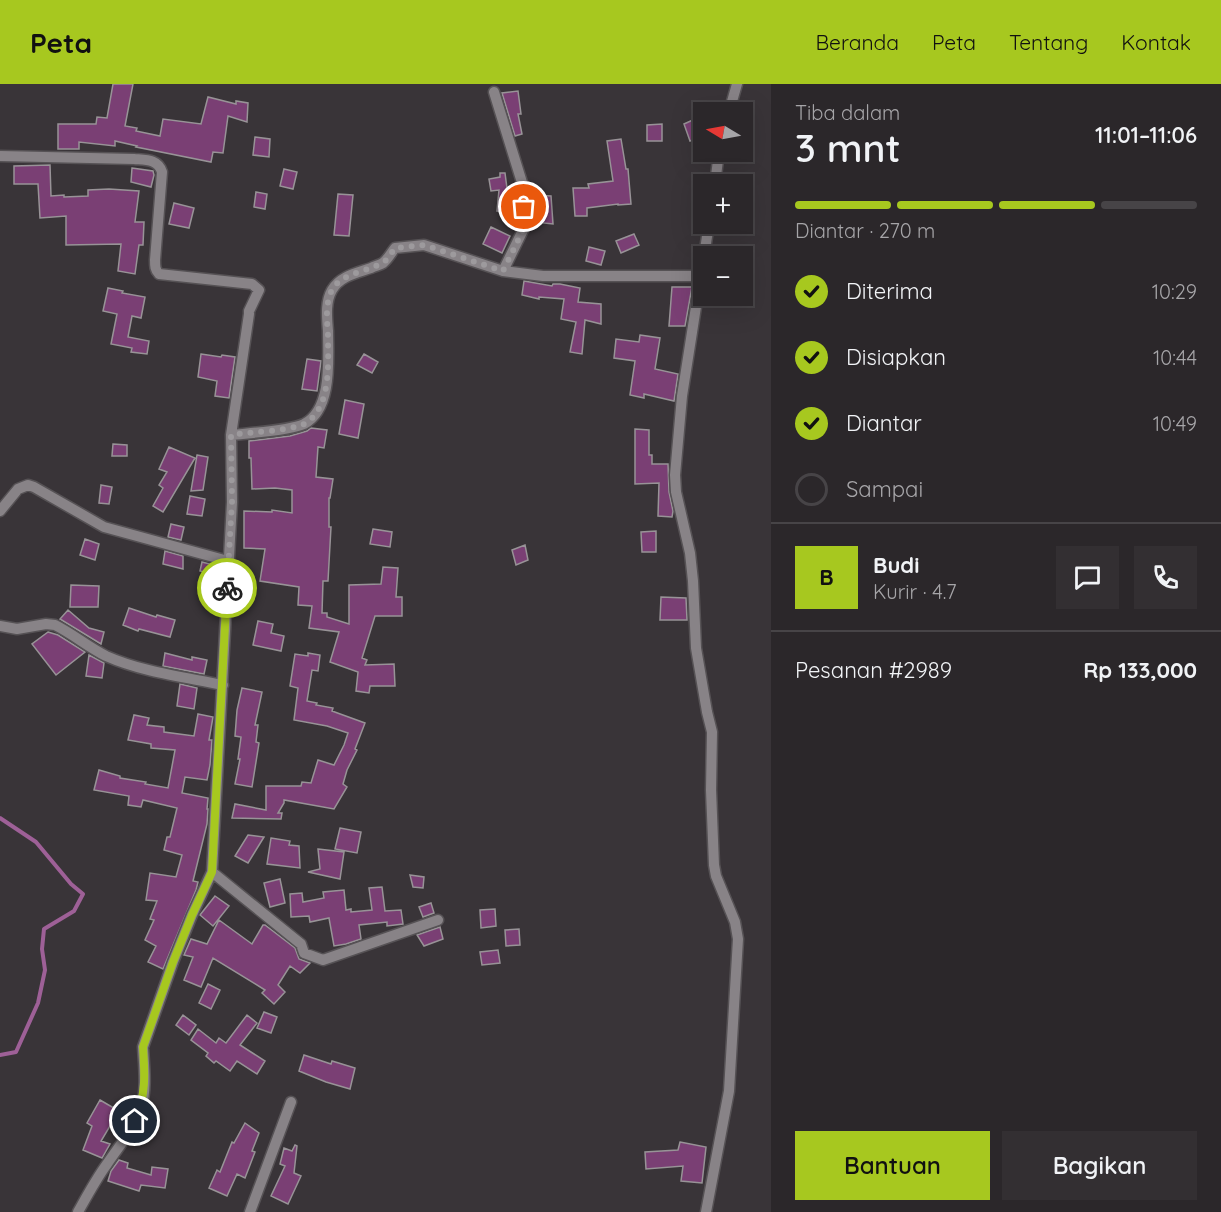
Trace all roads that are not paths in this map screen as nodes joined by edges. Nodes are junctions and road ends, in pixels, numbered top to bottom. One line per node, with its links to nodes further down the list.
1 (737, 84): 3 (street)
2 (494, 92): 5 (street)
3 (732, 102)
4 (0, 156): 8 (street)
5 (503, 271): 6 (street); 8 (street)
6 (693, 276)
7 (696, 306): 18 (street)
8 (231, 435): 10 (street)
9 (0, 510): 10 (street)
10 (228, 561): 12 (street)
11 (0, 626): 12 (street)
12 (223, 685): 13 (street)
13 (212, 872): 14 (street); 16 (street)
14 (438, 920)
15 (291, 1102): 17 (street)
16 (78, 1212)
17 (250, 1212)
18 (706, 1212)

